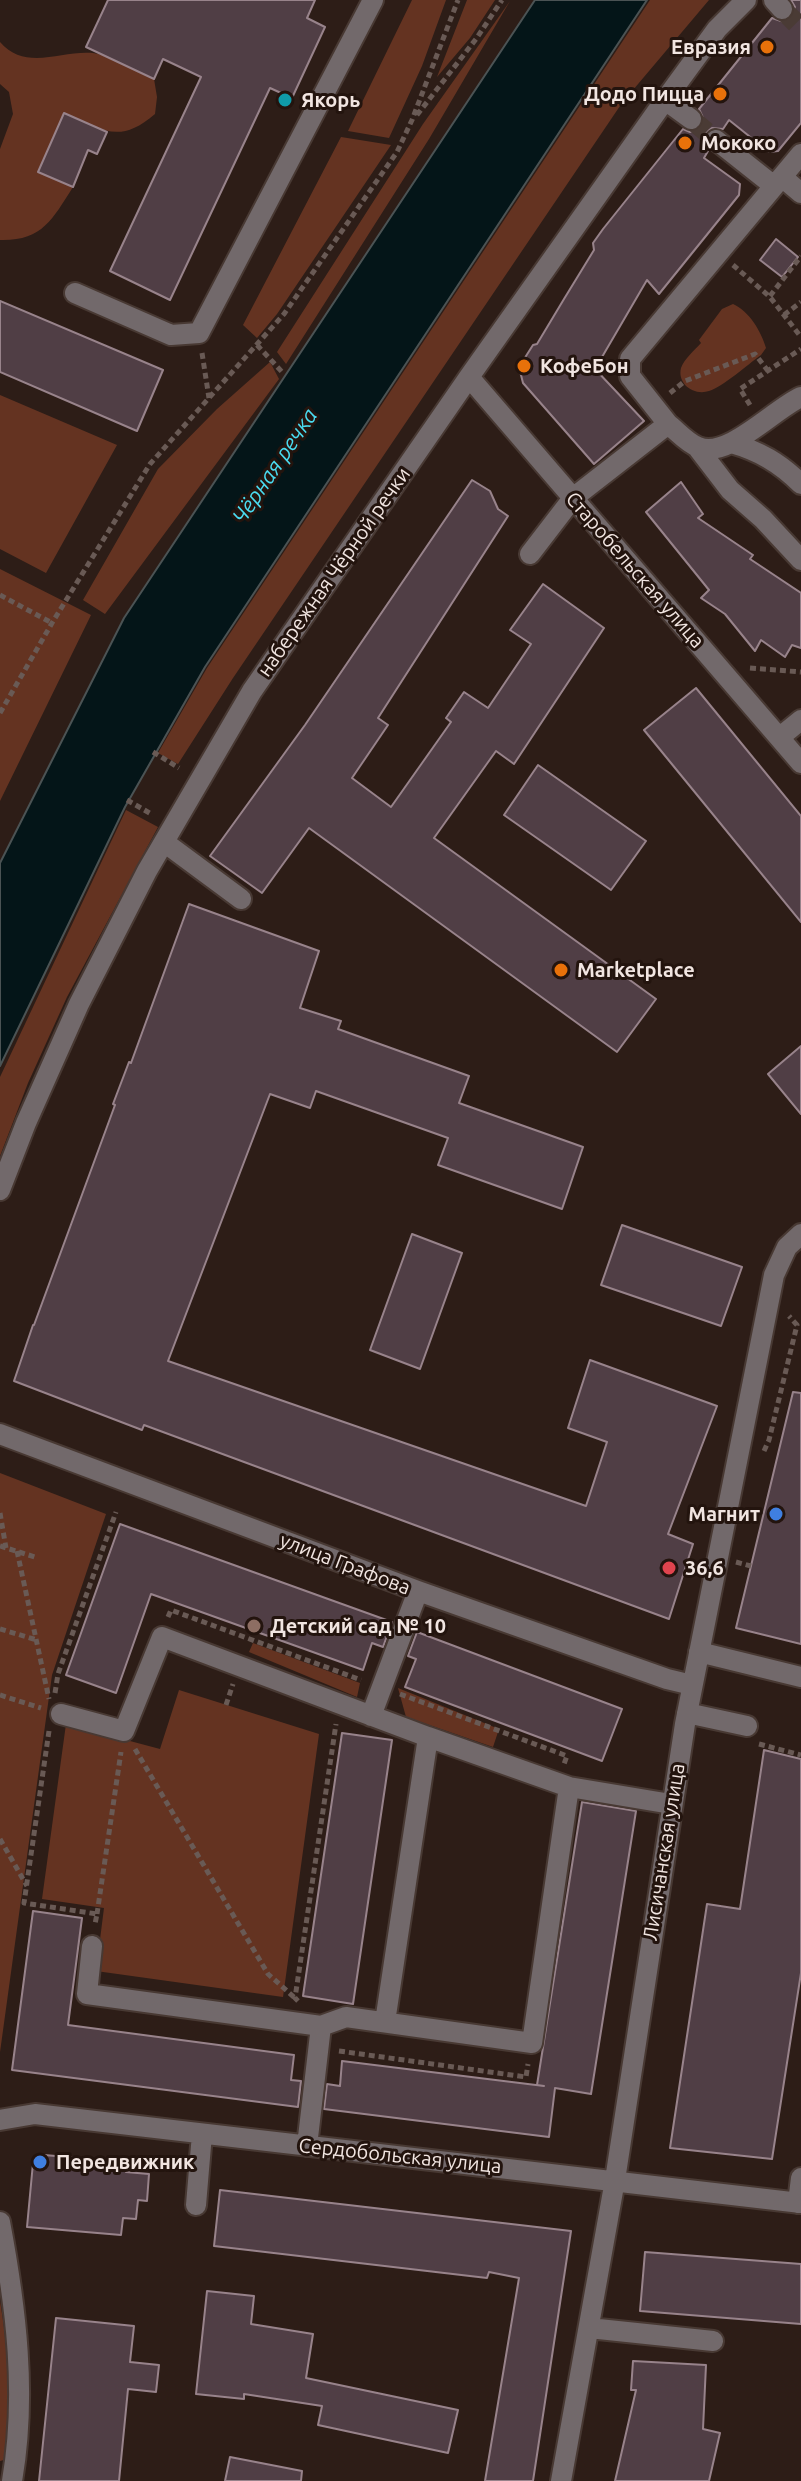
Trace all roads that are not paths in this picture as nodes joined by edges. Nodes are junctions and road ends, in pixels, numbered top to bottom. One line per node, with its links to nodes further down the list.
1 (373, 0): 9 (street)
2 (746, 0): 3 (street, набережная Чёрной речки)
3 (665, 100): 4 (street); 10 (street, набережная Чёрной речки)
4 (691, 119)
5 (716, 140): 7 (street)
6 (801, 154): 7 (street)
7 (778, 182): 8 (street); 12 (street)
8 (801, 193)
9 (75, 293)
10 (469, 377): 16 (street, Старобельская улица); 22 (street, набережная Чёрной речки)
11 (801, 397): 13 (street)
12 (668, 424): 14 (street); 16 (street)
13 (731, 443): 14 (street); 15 (street)
14 (697, 447): 18 (street)
15 (801, 484)
16 (573, 498): 17 (street); 20 (street, Старобельская улица)
17 (530, 554)
18 (801, 560)
19 (801, 720): 20 (street)
20 (780, 737): 21 (street, Старобельская улица)
21 (801, 763)
22 (164, 842): 23 (street); 24 (street, набережная Чёрной речки)
23 (241, 899)
24 (0, 1190)
25 (801, 1234): 28 (street, Лисичанская улица)
26 (0, 1434): 27 (street, улица Графова)
27 (418, 1591): 30 (street, улица Графова); 33 (street)
28 (699, 1652): 29 (street); 30 (street, Лисичанская улица)
29 (801, 1677)
30 (692, 1685): 32 (street, Лисичанская улица)
31 (56, 1713): 33 (street)
32 (687, 1713): 34 (street); 37 (street, Лисичанская улица)
33 (371, 1716): 35 (street)
34 (747, 1726)
35 (428, 1737): 36 (street); 39 (street)
36 (569, 1787): 37 (street); 39 (street)
37 (671, 1804): 45 (street, Лисичанская улица)
38 (92, 1946): 40 (street)
39 (385, 2022): 40 (street)
40 (321, 2026): 43 (street)
41 (0, 2120): 42 (street, Сердобольская улица)
42 (202, 2134): 43 (street, Сердобольская улица); 47 (street)
43 (307, 2146): 45 (street, Сердобольская улица)
44 (801, 2178): 46 (street)
45 (615, 2180): 46 (street, Сердобольская улица); 49 (street, Лисичанская улица)
46 (800, 2203)
47 (196, 2205)
48 (0, 2222): 51 (street)
49 (589, 2328): 50 (street); 52 (street, Лисичанская улица)
50 (713, 2341)
51 (12, 2481)
52 (561, 2481)

